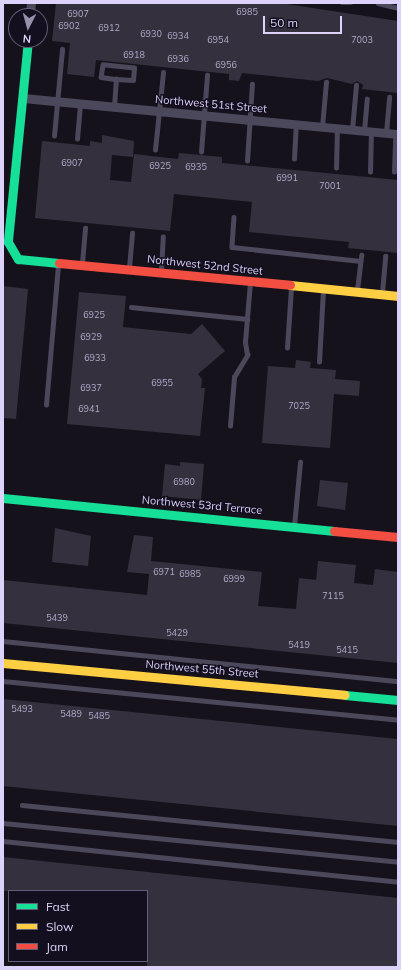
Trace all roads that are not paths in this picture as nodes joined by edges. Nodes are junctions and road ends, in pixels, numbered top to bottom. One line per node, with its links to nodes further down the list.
1 (342, 3): 2 (lane)
2 (351, 3)
3 (378, 3): 4 (lane)
4 (398, 8)
5 (27, 48): 14 (street)
6 (62, 49): 16 (lane)
7 (163, 72): 19 (lane)
8 (207, 75): 20 (lane)
9 (116, 79): 9 (lane); 18 (lane)
10 (326, 82): 23 (lane)
11 (252, 84): 21 (lane)
12 (356, 85): 25 (lane)
13 (389, 97): 27 (lane)
14 (22, 98): 16 (street, Northwest 51st Street); 44 (street, Northwest 52nd Street)
15 (367, 99): 26 (lane)
16 (57, 101): 17 (street, Northwest 51st Street); 28 (lane)
17 (80, 103): 18 (street, Northwest 51st Street); 29 (lane)
18 (114, 107): 19 (street, Northwest 51st Street)
19 (159, 111): 20 (street, Northwest 51st Street); 30 (lane)
20 (204, 115): 21 (street, Northwest 51st Street); 31 (lane)
21 (250, 120): 22 (street, Northwest 51st Street); 33 (lane)
22 (296, 124): 23 (street, Northwest 51st Street); 32 (lane)
23 (322, 126): 24 (street, Northwest 51st Street)
24 (338, 128): 25 (street, Northwest 51st Street); 34 (lane)
25 (352, 130): 26 (street, Northwest 51st Street)
26 (367, 131): 27 (street, Northwest 51st Street); 35 (lane)
27 (393, 133): 36 (lane)
28 (54, 136)
29 (77, 139)
30 (156, 150)
31 (201, 152)
32 (294, 159)
33 (247, 161)
34 (336, 168)
35 (370, 172)
36 (394, 172)
37 (234, 217): 43 (lane)
38 (85, 228): 45 (lane)
39 (132, 233): 46 (lane)
40 (163, 237): 47 (lane)
41 (361, 255): 43 (lane)
42 (385, 256): 52 (lane)
43 (360, 261): 51 (lane)
44 (58, 262): 45 (street, Northwest 52nd Street); 58 (lane)
45 (82, 265): 46 (street, Northwest 52nd Street)
46 (129, 270): 47 (street, Northwest 52nd Street)
47 (161, 273): 48 (street, Northwest 52nd Street)
48 (250, 282): 49 (street, Northwest 52nd Street); 55 (lane)
49 (291, 286): 50 (street, Northwest 52nd Street); 56 (lane)
50 (323, 289): 51 (street, Northwest 52nd Street); 57 (lane)
51 (357, 292): 52 (street, Northwest 52nd Street)
52 (382, 294): 53 (street, Northwest 52nd Street)
53 (398, 296)
54 (131, 307): 55 (lane)
55 (247, 319): 59 (lane)
56 (287, 348)
57 (319, 362)
58 (46, 405)
59 (230, 426)
60 (300, 462): 62 (lane)
61 (3, 498): 62 (street, Northwest 53rd Terrace)
62 (294, 526): 63 (street, Northwest 53rd Terrace)
63 (398, 536)
64 (3, 641): 67 (lane)
65 (3, 663): 68 (street, Northwest 55th Street)
66 (3, 680): 69 (lane)
67 (398, 681)
68 (398, 700)
69 (398, 720)
70 (22, 805): 73 (lane)
71 (3, 823): 74 (lane)
72 (3, 840): 75 (lane)
73 (398, 842)
74 (398, 862)
75 (398, 882)

